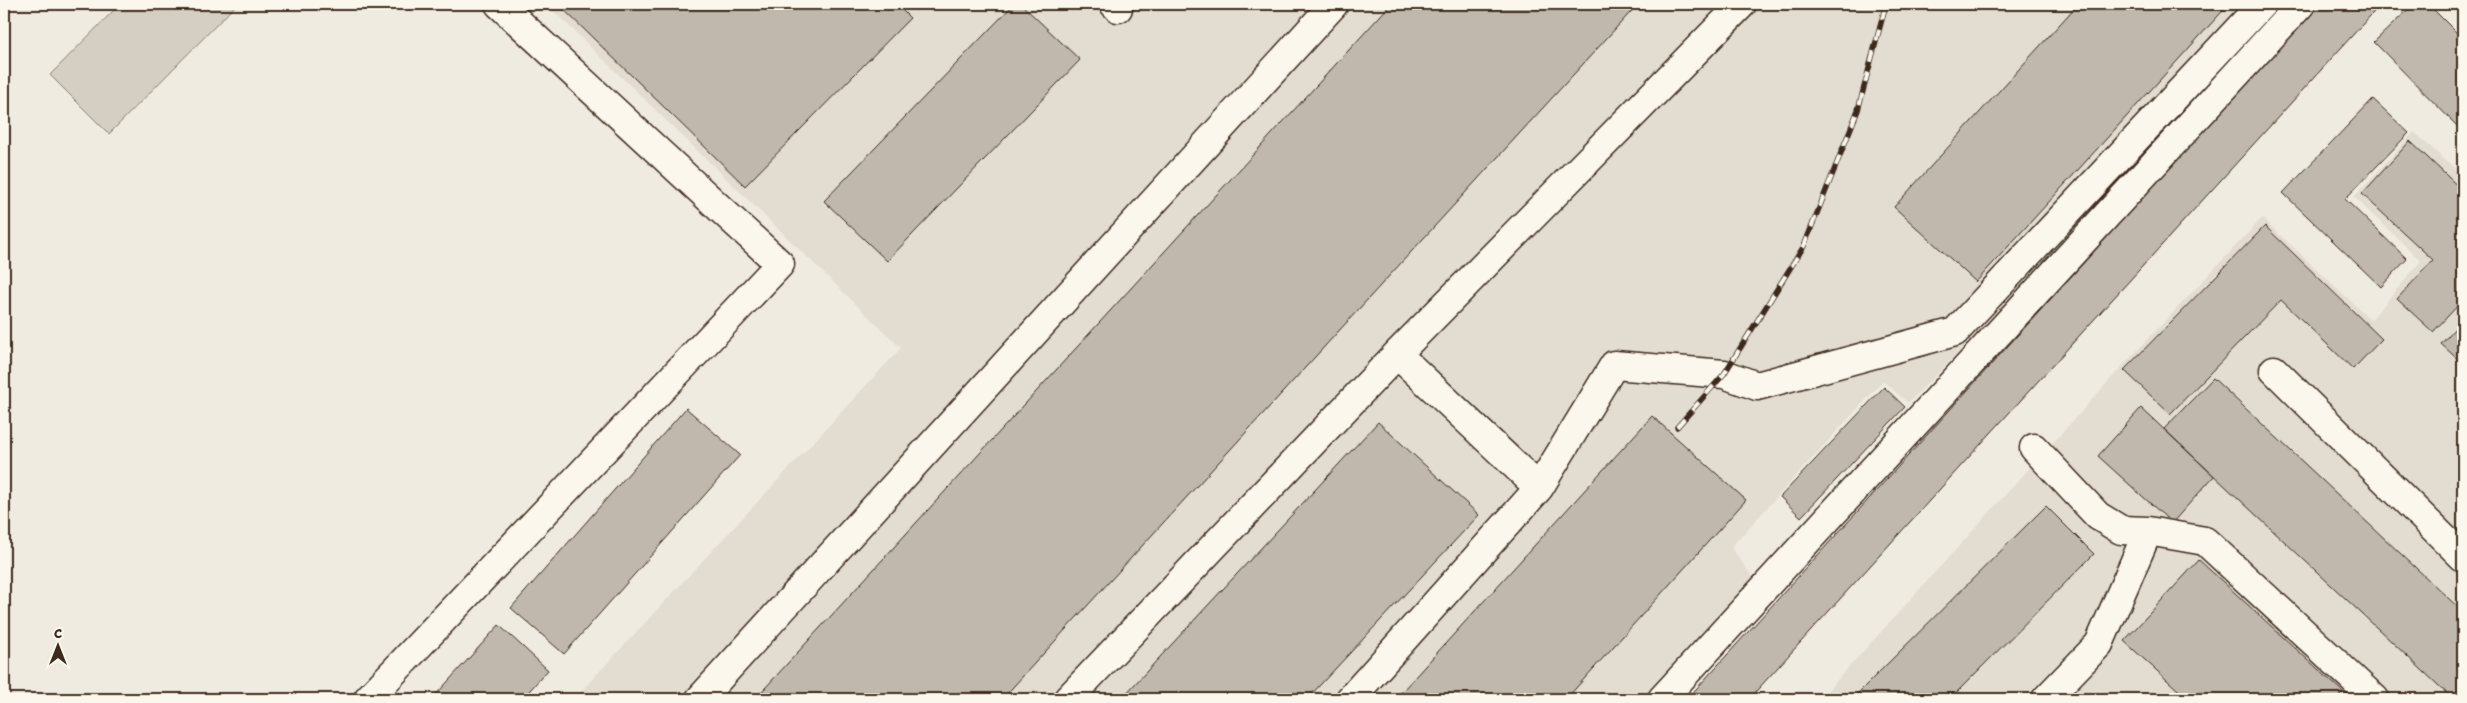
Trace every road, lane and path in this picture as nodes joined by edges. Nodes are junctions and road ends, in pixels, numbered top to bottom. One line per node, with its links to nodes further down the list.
1 (499, 4): 12 (lane)
2 (1334, 4): 13 (lane)
3 (1742, 4): 6 (lane)
4 (2262, 4): 9 (lane)
5 (2301, 4): 16 (lane)
6 (1397, 354): 9 (lane); 14 (lane)
7 (2274, 370): 11 (lane)
8 (2034, 448): 10 (lane)
9 (1540, 488): 15 (lane)
10 (2148, 531): 17 (lane); 18 (lane)
11 (2463, 557)
12 (368, 699)
13 (700, 699)
14 (1068, 699)
15 (1350, 699)
16 (1662, 699)
17 (2046, 699)
18 (2375, 699)

